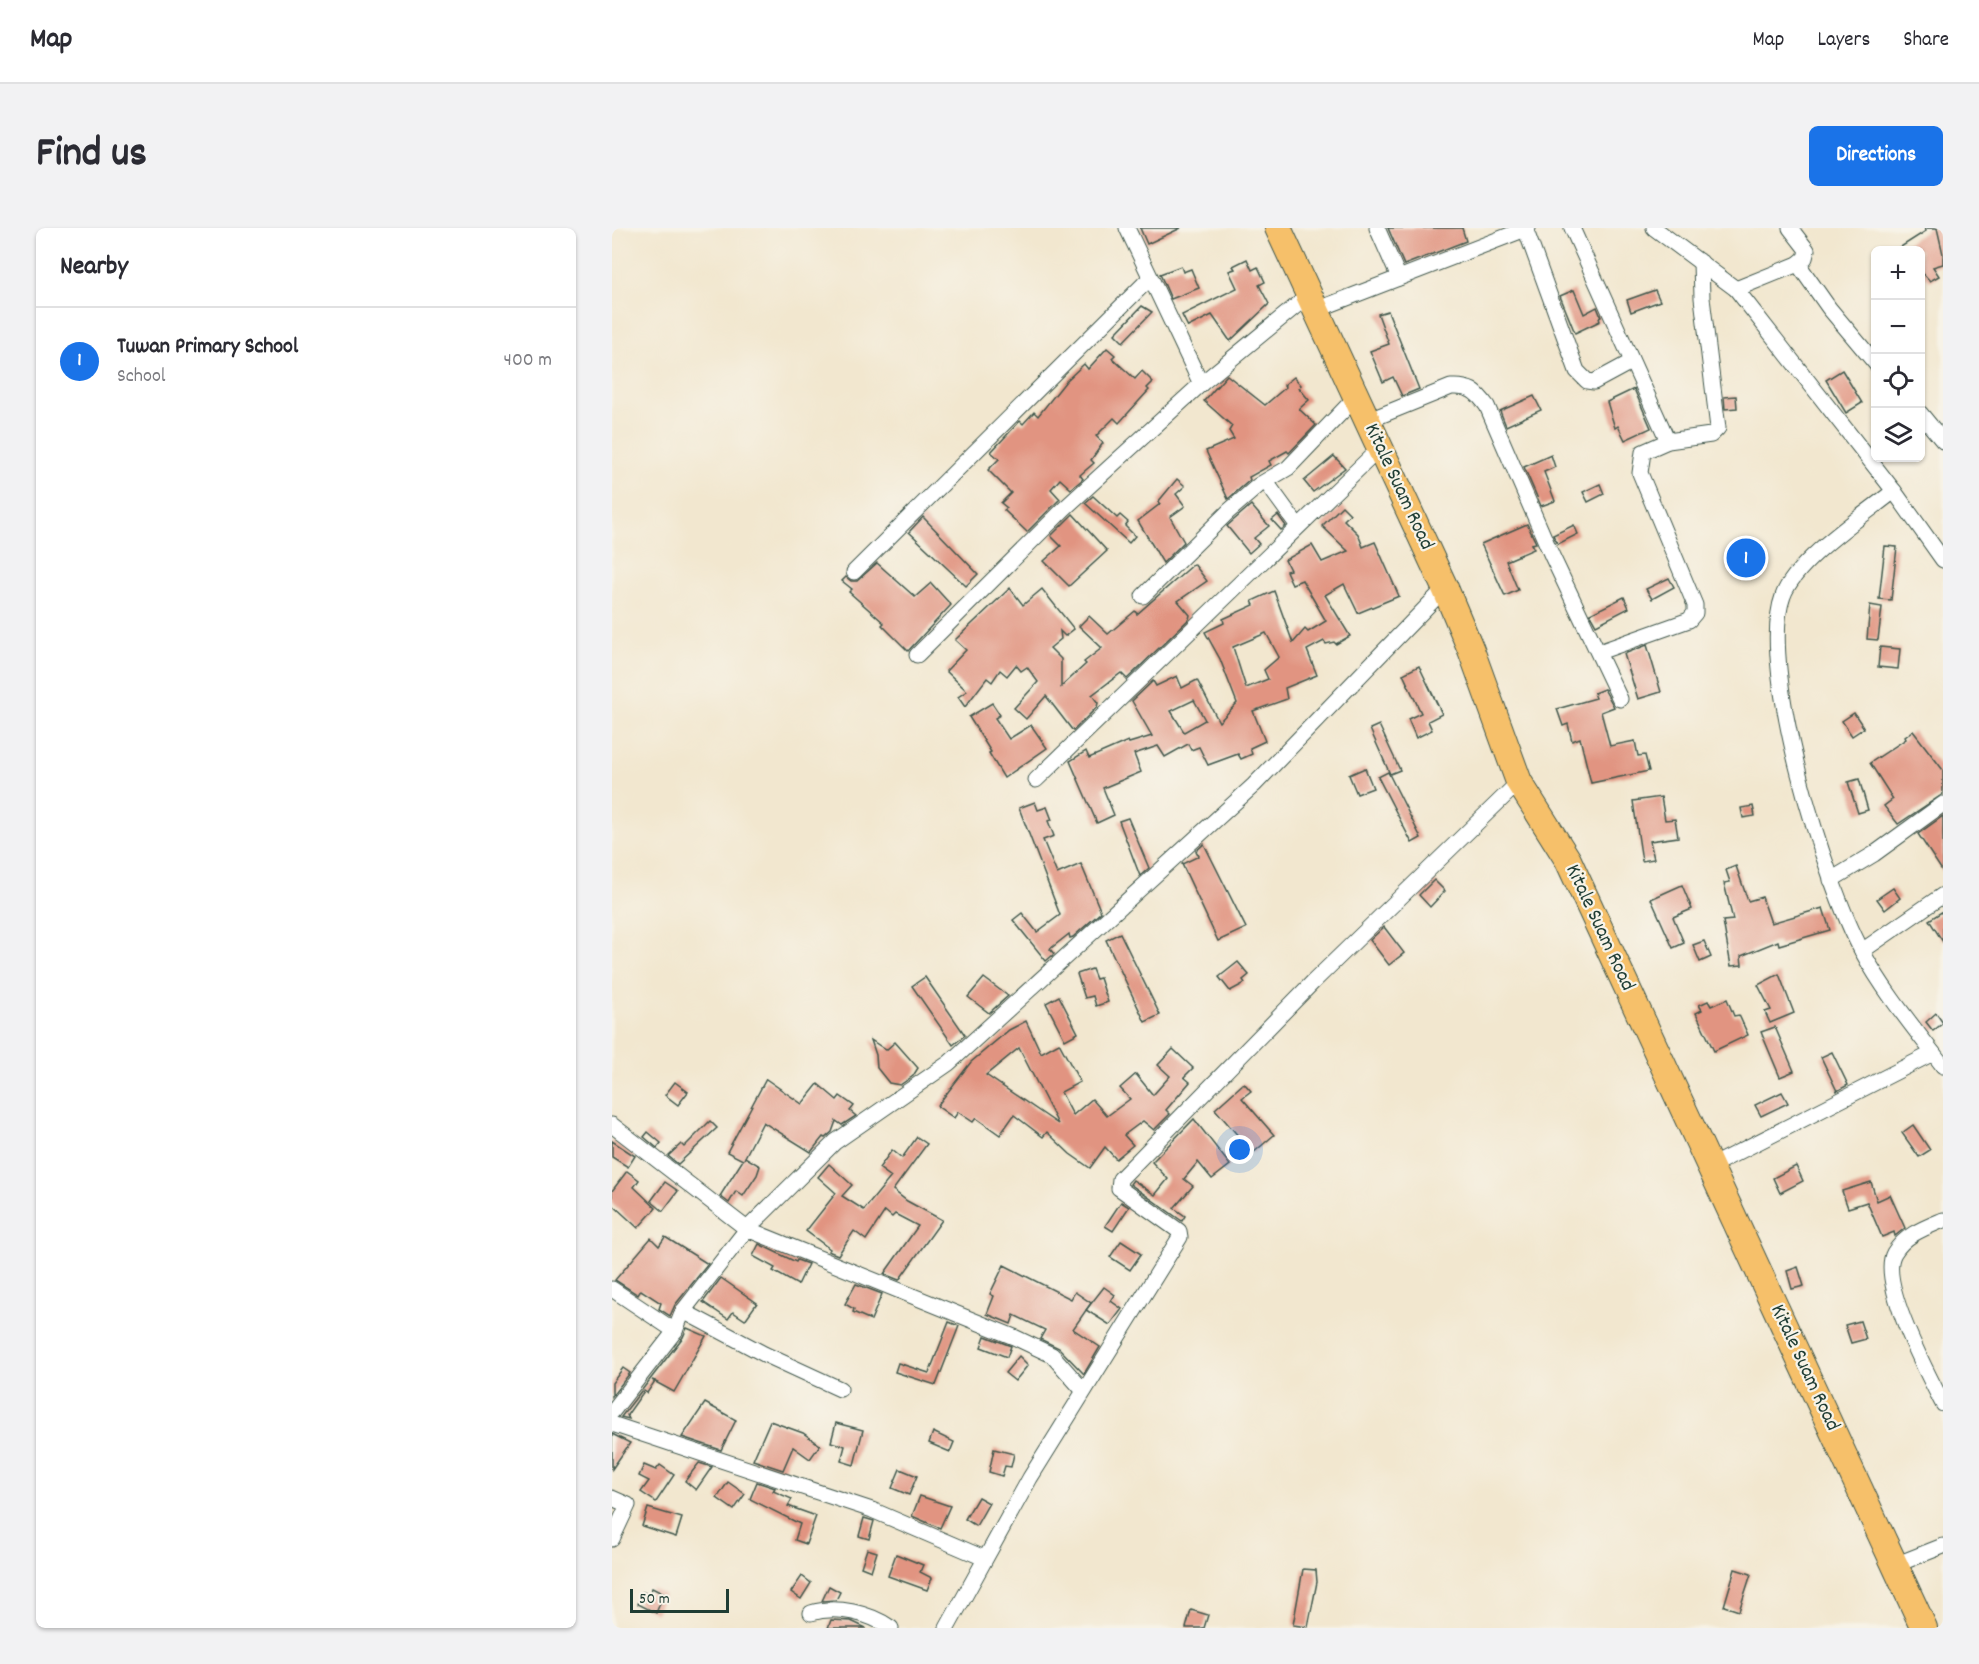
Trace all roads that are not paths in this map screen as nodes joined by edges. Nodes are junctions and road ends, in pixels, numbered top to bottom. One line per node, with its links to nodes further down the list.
1 (1127, 228): 10 (street)
2 (1278, 228): 13 (highway, Kitale Suam Road)
3 (1377, 228): 11 (street)
4 (1526, 228): 11 (street); 15 (street)
5 (1572, 228): 15 (street)
6 (1654, 228): 8 (street)
7 (1790, 228): 9 (street)
8 (1701, 262): 12 (street); 20 (street)
9 (1798, 264): 12 (street); 14 (street)
10 (1150, 278): 16 (street); 27 (street)
11 (1399, 278): 13 (street)
12 (1736, 289): 24 (street)
13 (1312, 303): 16 (street); 17 (highway, Kitale Suam Road)
14 (1871, 359)
15 (1631, 362): 20 (street)
16 (1201, 384): 31 (street)
17 (1356, 397): 19 (highway, Kitale Suam Road); 23 (street)
18 (1925, 419): 21 (street)
19 (1367, 421): 22 (highway, Kitale Suam Road); 30 (street)
20 (1668, 441): 30 (street)
21 (1943, 441)
22 (1379, 449): 25 (street); 28 (highway, Kitale Suam Road)
23 (1266, 482): 25 (street); 29 (street)
24 (1894, 491): 26 (street); 36 (street)
25 (1298, 526): 33 (street)
26 (1943, 560)
27 (854, 572)
28 (1445, 588): 34 (highway, Kitale Suam Road); 44 (street)
29 (1143, 596)
30 (1599, 652): 32 (street)
31 (917, 655)
32 (1620, 699)
33 (1036, 780)
34 (1519, 782): 42 (highway, Kitale Suam Road); 49 (street)
35 (1943, 804): 36 (street)
36 (1831, 880): 38 (street)
37 (1943, 895): 38 (street)
38 (1862, 951): 39 (street)
39 (1933, 1053): 40 (street); 42 (street)
40 (1943, 1066)
41 (612, 1125): 44 (street)
42 (1711, 1166): 57 (highway, Kitale Suam Road)
43 (1943, 1220): 50 (street)
44 (747, 1229): 46 (street); 49 (street)
45 (612, 1289): 47 (street)
46 (683, 1311): 47 (street); 48 (street)
47 (675, 1331): 51 (street)
48 (840, 1389)
49 (1083, 1390): 56 (street)
50 (1943, 1404)
51 (612, 1412)
52 (612, 1424): 56 (street)
53 (612, 1498): 54 (street)
54 (612, 1539)
55 (1943, 1546): 57 (street)
56 (984, 1558): 60 (street)
57 (1894, 1565): 61 (highway, Kitale Suam Road)
58 (811, 1613): 59 (street)
59 (891, 1628)
60 (946, 1628)
61 (1924, 1628)

